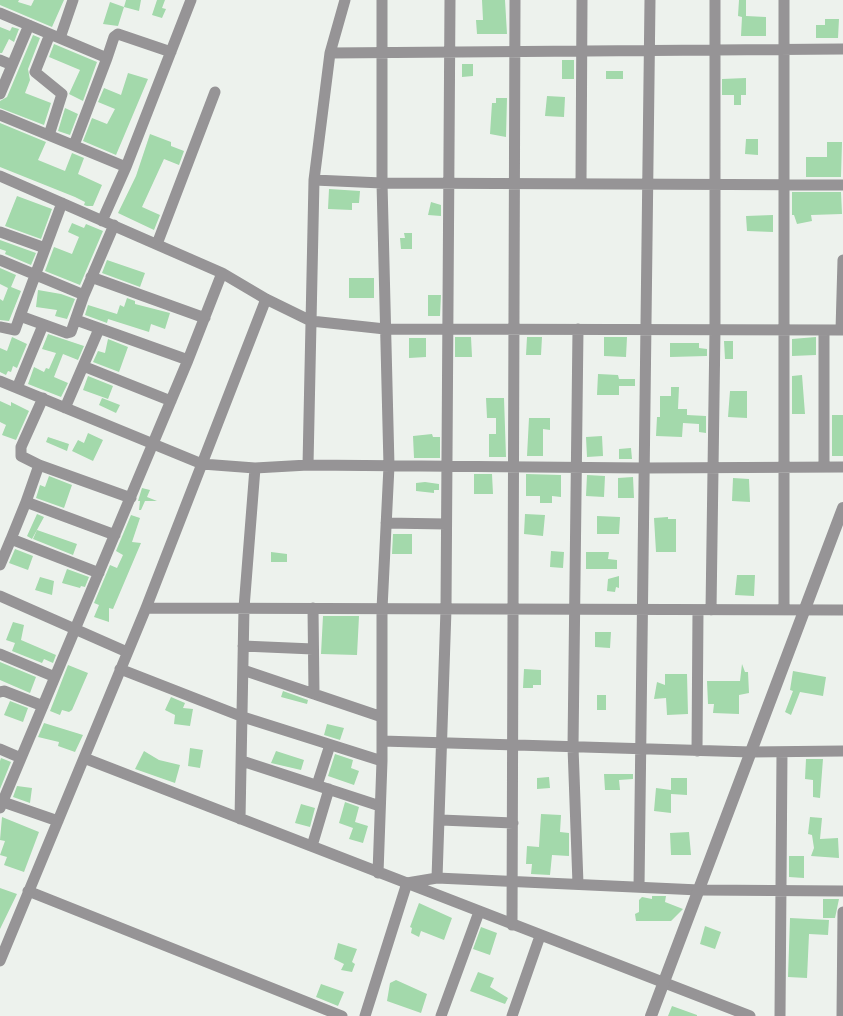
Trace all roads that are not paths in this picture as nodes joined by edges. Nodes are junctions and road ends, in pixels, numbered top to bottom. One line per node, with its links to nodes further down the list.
1 (73, 0): 13 (street)
2 (346, 0): 23 (street)
3 (382, 0): 20 (street)
4 (450, 0): 21 (street)
5 (515, 0): 22 (street)
6 (582, 0): 17 (street)
7 (650, 0): 18 (street)
8 (715, 0): 15 (street)
9 (784, 0): 16 (street)
10 (188, 1): 19 (street)
11 (0, 13): 12 (street)
12 (29, 25): 13 (street); 26 (street)
13 (55, 36): 24 (street); 30 (street)
14 (843, 49): 16 (street)
15 (714, 50): 16 (street); 18 (street); 40 (street)
16 (784, 50): 41 (street)
17 (582, 51): 18 (street); 22 (street); 38 (street)
18 (649, 51): 39 (street)
19 (171, 52): 24 (street); 32 (street)
20 (381, 52): 21 (street); 23 (street); 35 (street)
21 (449, 52): 22 (street); 36 (street)
22 (515, 52): 37 (street)
23 (330, 53): 34 (street)
24 (107, 58): 31 (street)
25 (0, 60): 26 (street)
26 (12, 66): 28 (street)
27 (215, 92): 46 (street)
28 (0, 94)
29 (0, 115): 30 (street)
30 (49, 135): 31 (street)
31 (74, 145): 32 (street)
32 (126, 167): 44 (street)
33 (0, 176): 43 (street)
34 (314, 180): 35 (street); 58 (street)
35 (382, 183): 36 (street); 62 (street)
36 (449, 183): 37 (street); 63 (street)
37 (515, 184): 38 (street); 64 (street)
38 (581, 184): 39 (street)
39 (647, 184): 40 (street); 66 (street)
40 (715, 184): 41 (street); 67 (street)
41 (784, 185): 42 (street); 68 (street)
42 (843, 185)
43 (62, 203): 44 (street); 47 (street)
44 (108, 223): 46 (street); 52 (street)
45 (0, 232): 47 (street)
46 (157, 244): 50 (street)
47 (44, 248): 51 (street)
48 (0, 260): 51 (street)
49 (843, 260): 70 (street)
50 (222, 273): 54 (street); 56 (street)
51 (35, 274): 53 (street); 55 (street)
52 (91, 277): 53 (street); 56 (street)
53 (84, 295): 57 (street)
54 (266, 299): 58 (street); 79 (street)
55 (20, 316): 59 (street); 60 (street)
56 (205, 318): 71 (street)
57 (76, 320): 59 (street); 61 (street)
58 (310, 321): 62 (street); 81 (street)
59 (43, 326): 74 (street)
60 (0, 327)
61 (99, 329): 71 (street); 72 (street)
62 (386, 329): 63 (street); 82 (street)
63 (447, 329): 64 (street); 83 (street)
64 (514, 329): 65 (street); 84 (street)
65 (578, 329): 66 (street); 89 (street)
66 (646, 329): 67 (street); 90 (street)
67 (715, 329): 68 (street); 91 (street)
68 (784, 330): 69 (street); 85 (street)
69 (824, 330): 70 (street); 86 (street)
70 (842, 330)
71 (188, 360): 76 (street)
72 (83, 366): 76 (street); 77 (street)
73 (0, 381): 74 (street)
74 (17, 388): 75 (street)
75 (43, 398): 77 (street); 80 (street)
76 (171, 401): 78 (street)
77 (66, 408): 78 (street)
78 (154, 444): 79 (street); 92 (street)
79 (202, 464): 88 (street); 102 (street)
80 (39, 465): 92 (street); 93 (street)
81 (308, 465): 82 (street); 88 (street)
82 (389, 466): 83 (street); 95 (street)
83 (446, 466): 84 (street); 96 (street)
84 (514, 467): 89 (street); 107 (street)
85 (784, 467): 86 (street); 91 (street); 112 (street)
86 (824, 467): 87 (street)
87 (843, 467)
88 (255, 468): 103 (street)
89 (578, 468): 90 (street); 108 (street)
90 (644, 468): 91 (street); 109 (street)
91 (712, 468): 111 (street)
92 (131, 498): 97 (street)
93 (26, 502): 97 (street); 98 (street)
94 (843, 508): 113 (street)
95 (386, 523): 96 (street); 105 (street)
96 (446, 524): 106 (street)
97 (115, 535): 100 (street)
98 (11, 539): 99 (street); 100 (street)
99 (0, 565)
100 (99, 572): 115 (street)
101 (0, 596): 115 (street)
102 (146, 608): 103 (street); 118 (street)
103 (244, 608): 104 (street); 116 (street)
104 (313, 608): 105 (street); 117 (street)
105 (382, 609): 106 (street); 127 (street)
106 (446, 609): 107 (street); 129 (street)
107 (514, 609): 108 (street); 131 (street)
108 (576, 609): 109 (street); 132 (street)
109 (642, 610): 110 (street); 134 (street)
110 (698, 610): 111 (street); 135 (street)
111 (711, 610): 112 (street)
112 (784, 610): 113 (street)
113 (806, 610): 114 (street); 137 (street)
114 (843, 610)
115 (75, 630): 118 (street); 122 (street)
116 (243, 646): 117 (street); 121 (street)
117 (313, 649): 124 (street)
118 (127, 652): 120 (street)
119 (0, 654): 122 (street)
120 (120, 669): 126 (street); 140 (street)
121 (243, 670): 124 (street); 126 (street)
122 (55, 676): 125 (street)
123 (0, 692): 125 (street)
124 (314, 694): 127 (street)
125 (43, 706): 139 (street)
126 (243, 717): 130 (street); 141 (street)
127 (382, 717): 128 (street)
128 (382, 741): 129 (street); 142 (street)
129 (443, 744): 131 (street); 147 (street)
130 (330, 745): 142 (street); 143 (street)
131 (513, 746): 132 (street); 149 (street)
132 (573, 747): 134 (street); 155 (street)
133 (0, 749): 139 (street)
134 (640, 749): 135 (street); 156 (street)
135 (697, 750): 137 (street)
136 (843, 751): 138 (street)
137 (752, 752): 138 (street); 157 (street)
138 (782, 752): 159 (street)
139 (21, 758): 144 (street)
140 (84, 758): 146 (street); 148 (street)
141 (242, 761): 143 (street); 146 (street)
142 (382, 761): 145 (street)
143 (323, 787): 145 (street); 150 (street)
144 (1, 804): 148 (street)
145 (380, 806): 151 (street)
146 (240, 819): 150 (street)
147 (441, 820): 149 (street); 152 (street)
148 (58, 821): 158 (street)
149 (513, 823): 153 (street)
150 (312, 846): 151 (street)
151 (378, 873): 154 (street)
152 (437, 878): 153 (street); 154 (street)
153 (513, 880): 155 (street); 163 (street)
154 (407, 883): 161 (street); 169 (street)
155 (578, 884): 156 (street)
156 (639, 887): 157 (street)
157 (699, 890): 159 (street); 166 (street)
158 (28, 891): 165 (street); 168 (street)
159 (782, 891): 160 (street); 174 (street)
160 (843, 891)
161 (479, 912): 163 (street); 170 (street)
162 (843, 912): 175 (street)
163 (512, 925): 164 (street)
164 (540, 936): 166 (street); 171 (street)
165 (0, 961)
166 (662, 984): 167 (street); 172 (street)
167 (729, 1012): 173 (street)
168 (342, 1016)
169 (366, 1016)
170 (441, 1016)
171 (512, 1016)
172 (651, 1016)
173 (750, 1016)
174 (780, 1016)
175 (842, 1016)

